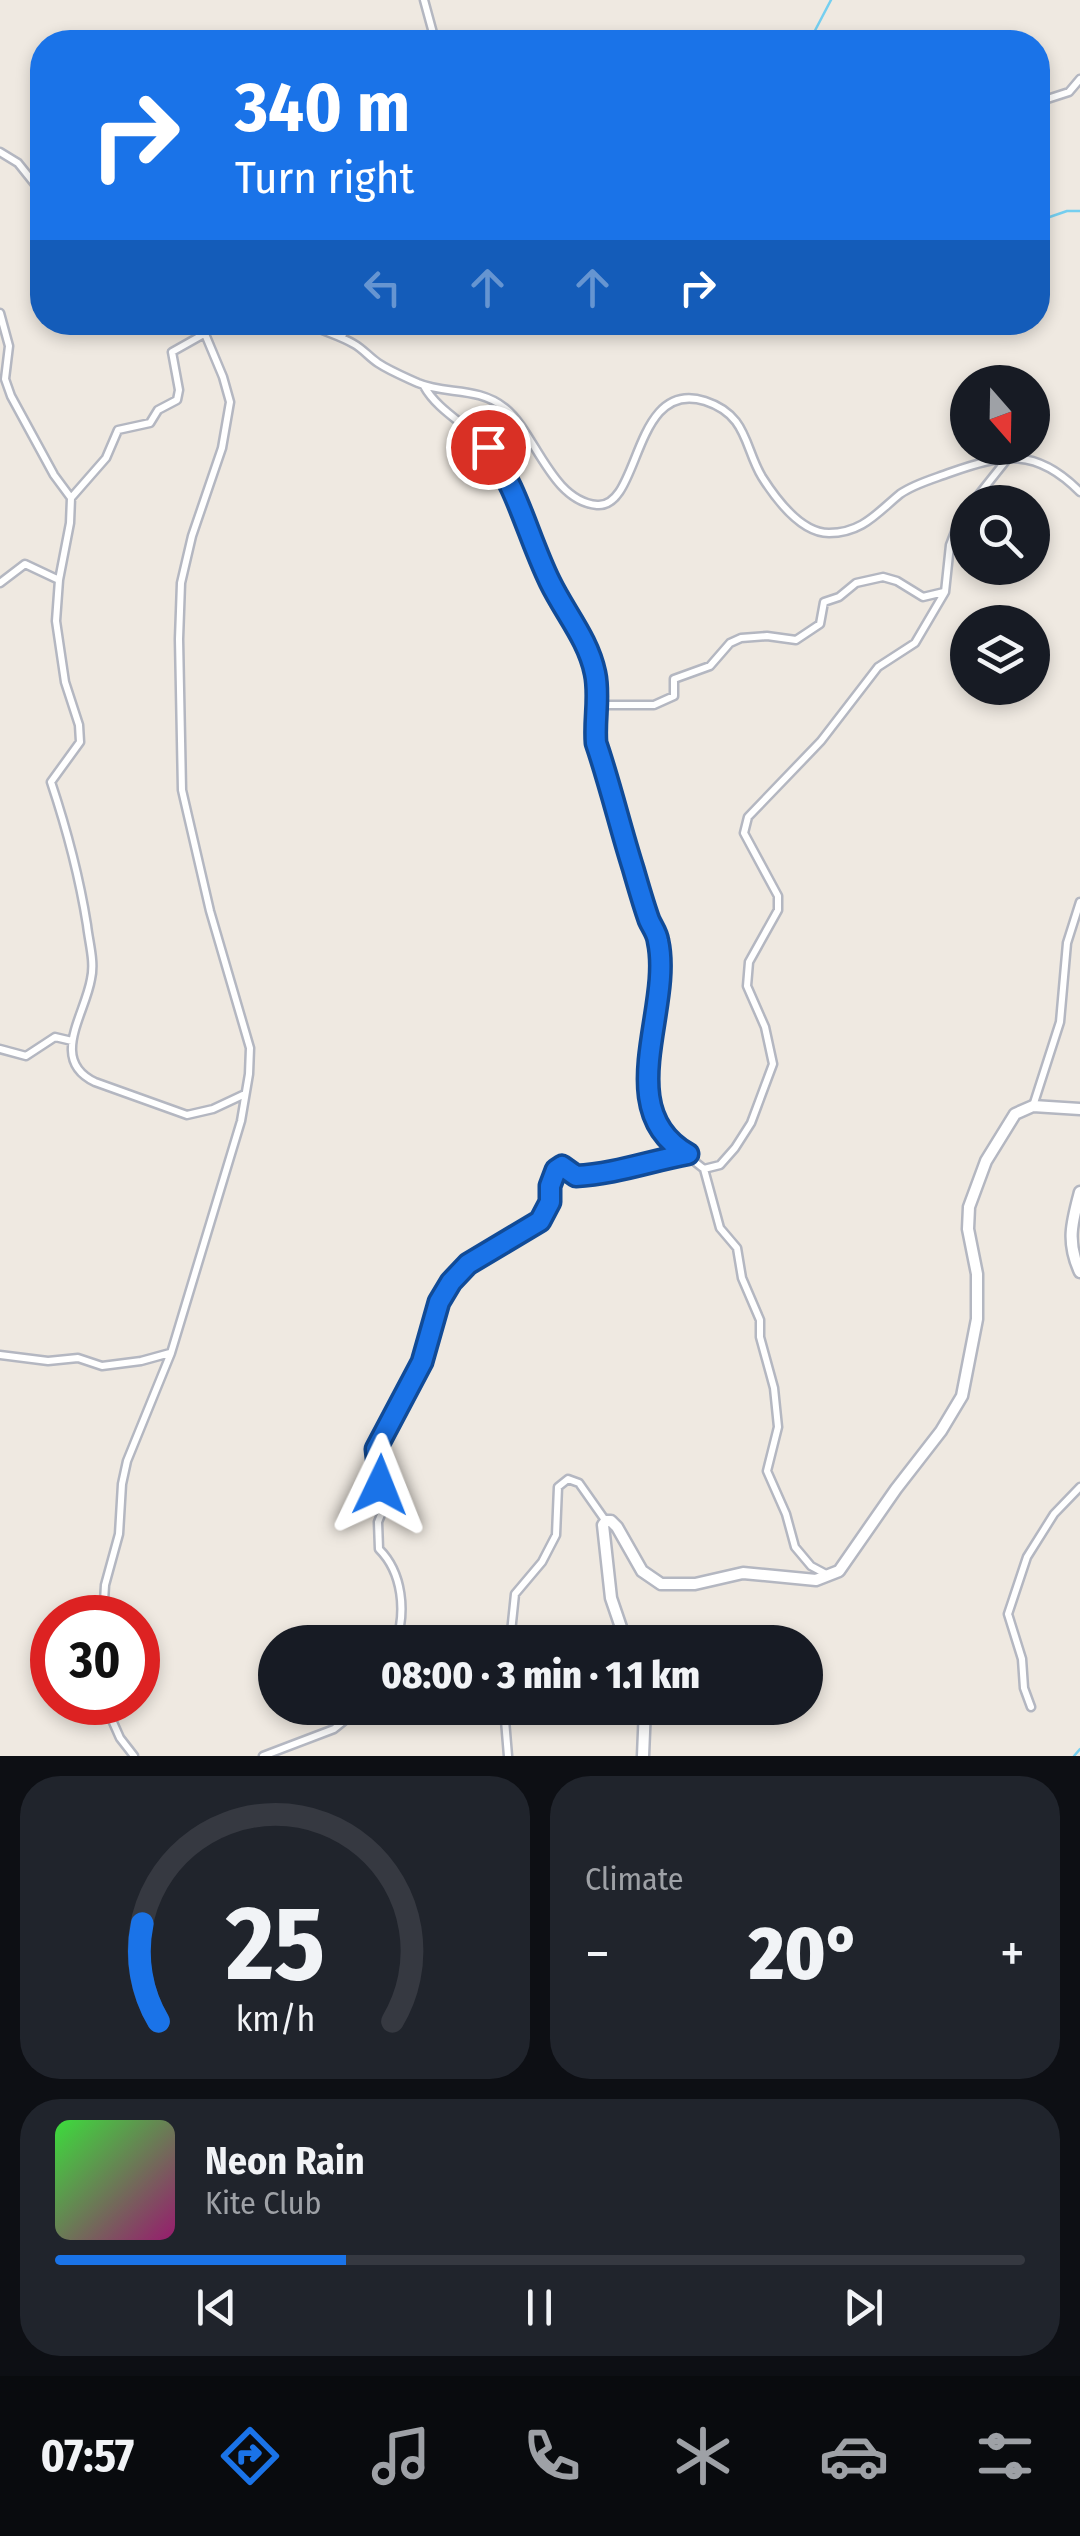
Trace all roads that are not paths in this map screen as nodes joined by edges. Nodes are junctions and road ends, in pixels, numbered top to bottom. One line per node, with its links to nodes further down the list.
1 (424, 0): 2 (street)
2 (432, 30)
3 (1080, 79): 4 (street)
4 (1050, 98)
5 (0, 152): 6 (street)
6 (30, 178)
7 (0, 313): 19 (street)
8 (202, 335): 19 (street)
9 (204, 335): 28 (street)
10 (335, 335): 12 (street)
11 (343, 335): 12 (street)
12 (342, 338): 13 (street)
13 (424, 386): 14 (street); 24 (street)
14 (973, 465)
15 (1002, 465): 17 (street)
16 (1042, 465): 18 (street)
17 (987, 485)
18 (1080, 492)
19 (71, 498): 21 (street)
20 (950, 545): 23 (street)
21 (58, 580): 22 (street); 26 (street)
22 (0, 584)
23 (946, 592): 24 (street); 32 (street)
24 (596, 705): 31 (street)
25 (1080, 902): 29 (street)
26 (72, 1041): 27 (street); 28 (street)
27 (0, 1049)
28 (245, 1094): 35 (street)
29 (1033, 1106): 30 (main road); 39 (main road)
30 (1080, 1109)
31 (688, 1154): 32 (street); 41 (street)
32 (704, 1169): 39 (street)
33 (1079, 1196): 34 (main road)
34 (1080, 1272)
35 (170, 1353): 36 (street); 40 (street)
36 (0, 1355)
37 (1080, 1487): 44 (street)
38 (606, 1521): 39 (main road); 42 (street); 43 (main road)
39 (833, 1576)
40 (104, 1595)
41 (399, 1625)
42 (512, 1625)
43 (621, 1625)
44 (1031, 1707)
45 (114, 1725): 49 (street)
46 (339, 1725): 50 (street)
47 (505, 1725): 51 (street)
48 (644, 1725): 52 (main road)
49 (134, 1756)
50 (263, 1756)
51 (508, 1756)
52 (643, 1756)

